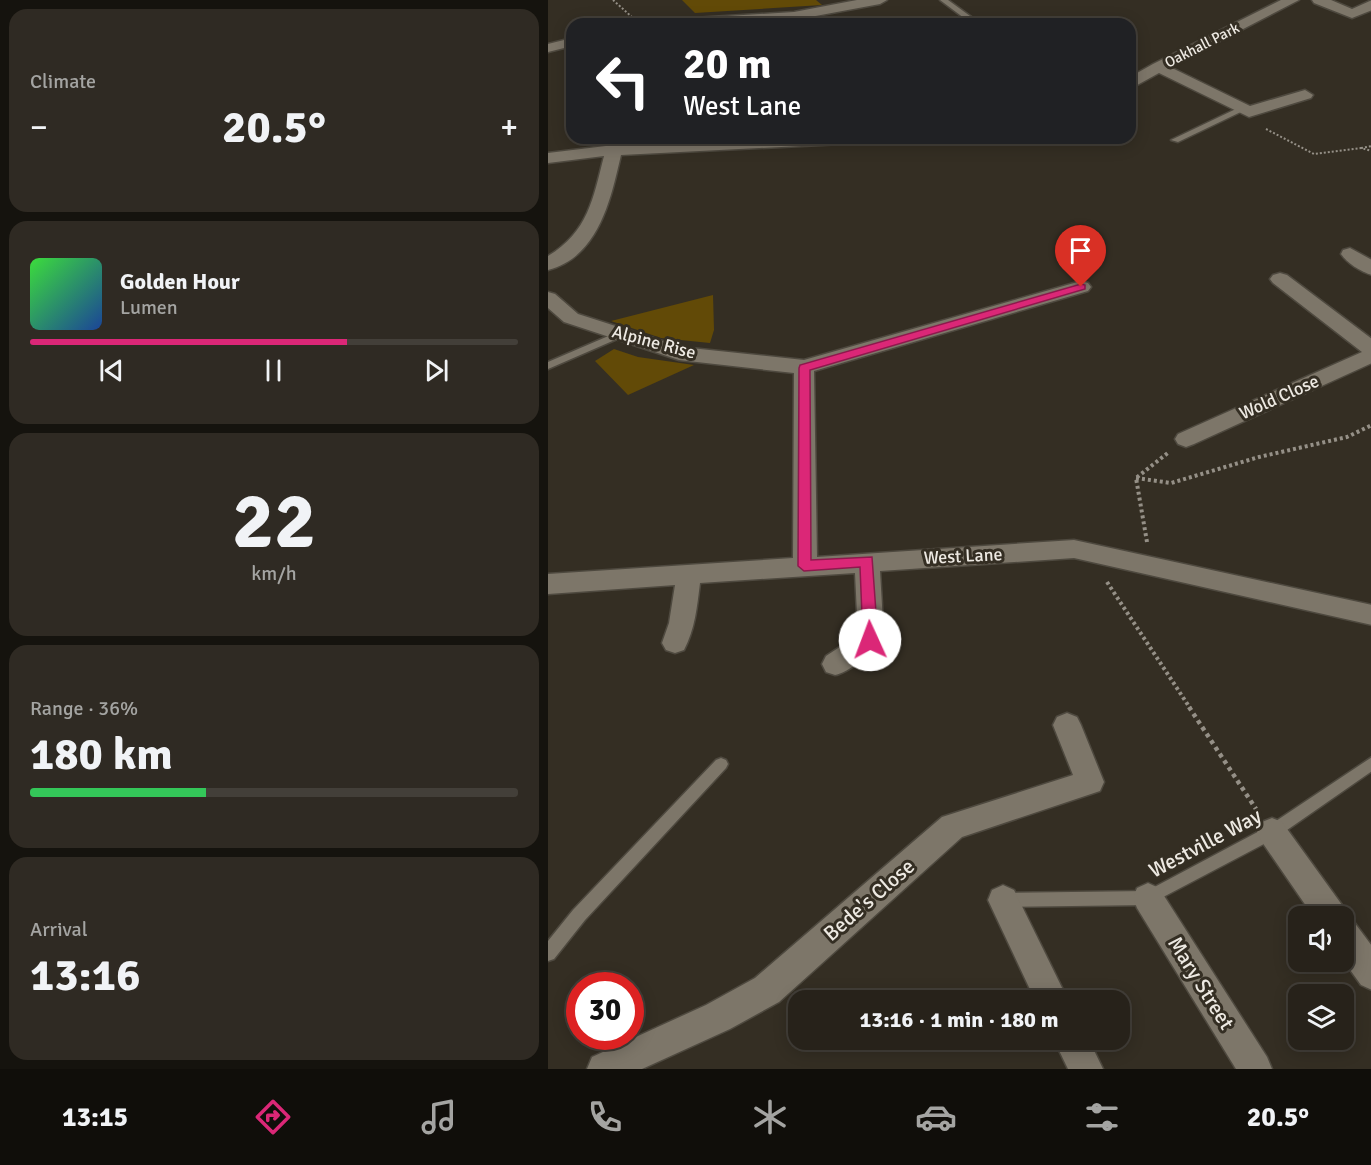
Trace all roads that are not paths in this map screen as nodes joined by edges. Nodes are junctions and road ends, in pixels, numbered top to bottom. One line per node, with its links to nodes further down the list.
1 (880, 0): 7 (street)
2 (943, 0): 8 (lane)
3 (1292, 0): 12 (street, Oakhall Park)
4 (1319, 0): 6 (street)
5 (1372, 4): 6 (street)
6 (1352, 14): 9 (street)
7 (809, 18)
8 (968, 18)
9 (1372, 22)
10 (566, 44): 11 (street)
11 (548, 48)
12 (1158, 68): 13 (street); 15 (street, Oakhall Park)
13 (1136, 81)
14 (1305, 95): 15 (street)
15 (1243, 109): 16 (lane)
16 (1175, 140)
17 (738, 144): 18 (street)
18 (614, 150): 19 (street); 21 (street)
19 (548, 158)
20 (1350, 254): 22 (street)
21 (548, 264)
22 (1372, 269)
23 (1280, 279): 27 (street)
24 (1081, 287): 30 (street, Alpine Rise)
25 (548, 298): 26 (street, Alpine Rise)
26 (620, 334): 29 (lane); 30 (street, Alpine Rise)
27 (1372, 349)
28 (1372, 355): 31 (street, Wold Close)
29 (548, 366)
30 (804, 368): 33 (street)
31 (1186, 439)
32 (867, 561): 33 (street, West Lane); 36 (street, West Lane); 38 (street)
33 (804, 566): 34 (street, West Lane)
34 (689, 574): 35 (street, West Lane); 37 (street)
35 (548, 584)
36 (1372, 615)
37 (675, 643)
38 (835, 664)
39 (1067, 725): 51 (street, Bede's Close)
40 (721, 764): 47 (lane)
41 (1372, 764): 42 (lane, Westville Way)
42 (1272, 832): 43 (lane, Westville Way); 45 (street)
43 (1148, 898): 44 (lane, Westville Way); 53 (street, Mary Street)
44 (1003, 900): 49 (street)
45 (1324, 906)
46 (1354, 949): 48 (street)
47 (548, 952)
48 (1372, 974)
49 (1047, 990)
50 (1076, 1050): 52 (street)
51 (604, 1069)
52 (1086, 1069)
53 (1255, 1069)

